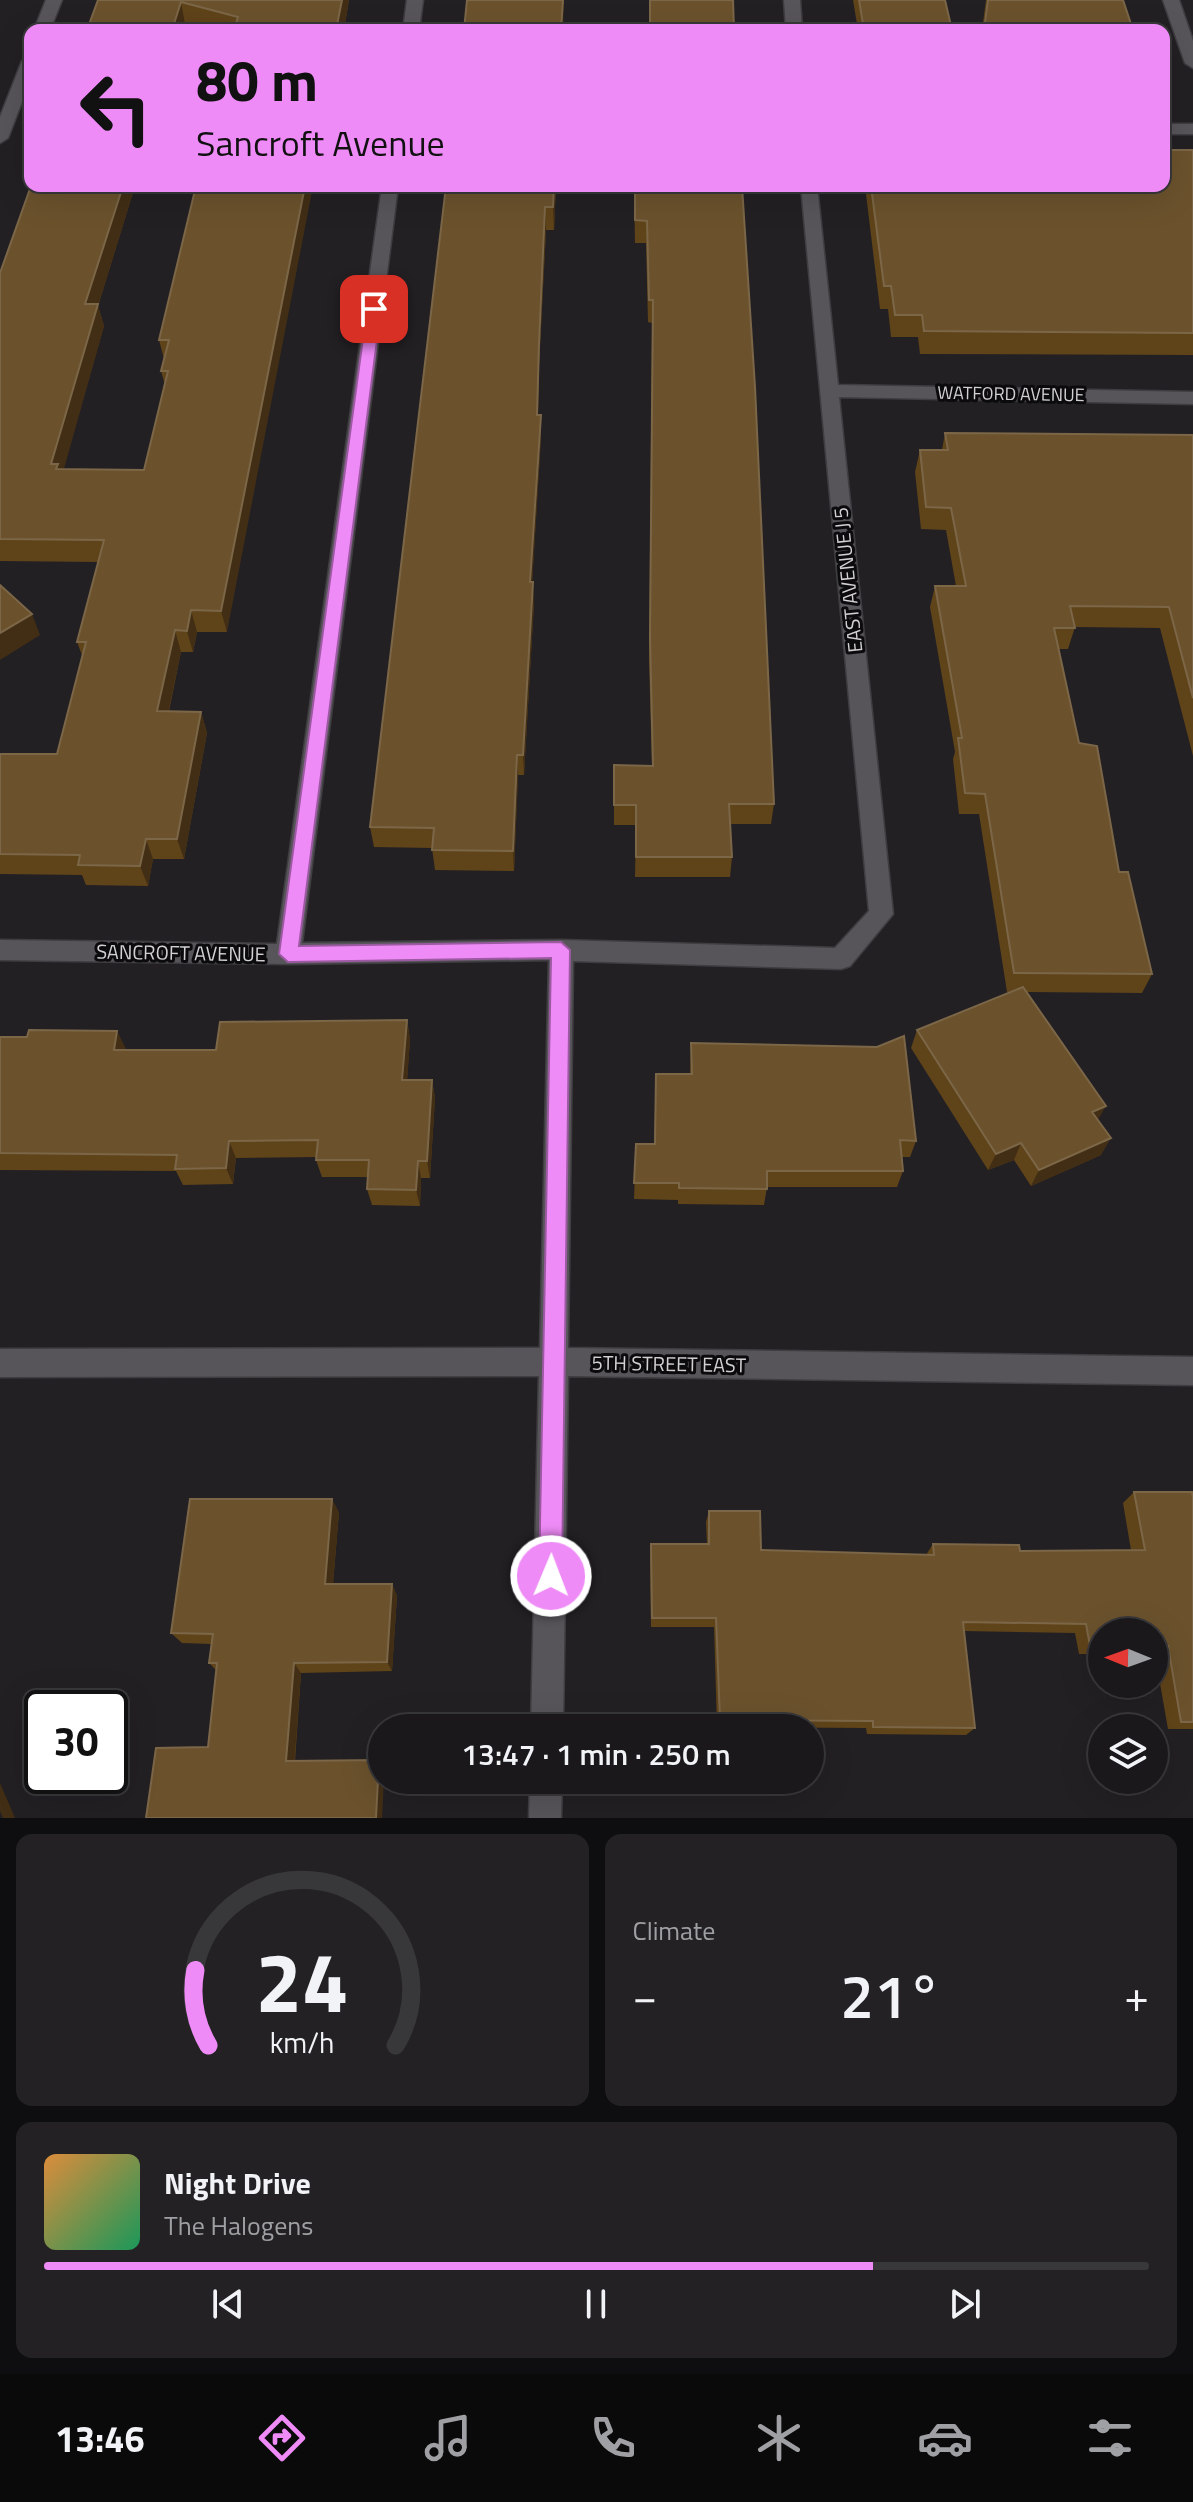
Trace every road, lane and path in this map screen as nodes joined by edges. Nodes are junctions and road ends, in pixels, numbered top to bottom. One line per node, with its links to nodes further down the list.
1 (54, 0): 5 (street)
2 (415, 0): 6 (street)
3 (792, 0): 7 (street)
4 (1171, 0): 8 (street)
5 (44, 24)
6 (412, 24)
7 (794, 24)
8 (1193, 63)
9 (24, 76): 12 (street)
10 (1170, 129): 11 (street)
11 (1193, 129)
12 (0, 138)
13 (389, 192): 19 (street)
14 (810, 192): 15 (street, EAST AVENUE J 5)
15 (829, 391): 16 (street, WATFORD AVENUE); 20 (street, EAST AVENUE J 5)
16 (1193, 398)
17 (0, 950): 19 (street, SANCROFT AVENUE)
18 (561, 950): 19 (street, SANCROFT AVENUE); 20 (street, SANCROFT AVENUE); 21 (street)
19 (288, 954)
20 (841, 959)
21 (555, 1362): 22 (street, 5TH STREET EAST); 23 (street, 5TH STREET EAST); 24 (street)
22 (0, 1363)
23 (1193, 1371)
24 (547, 1714)
25 (546, 1794): 26 (street)
26 (545, 1818)

